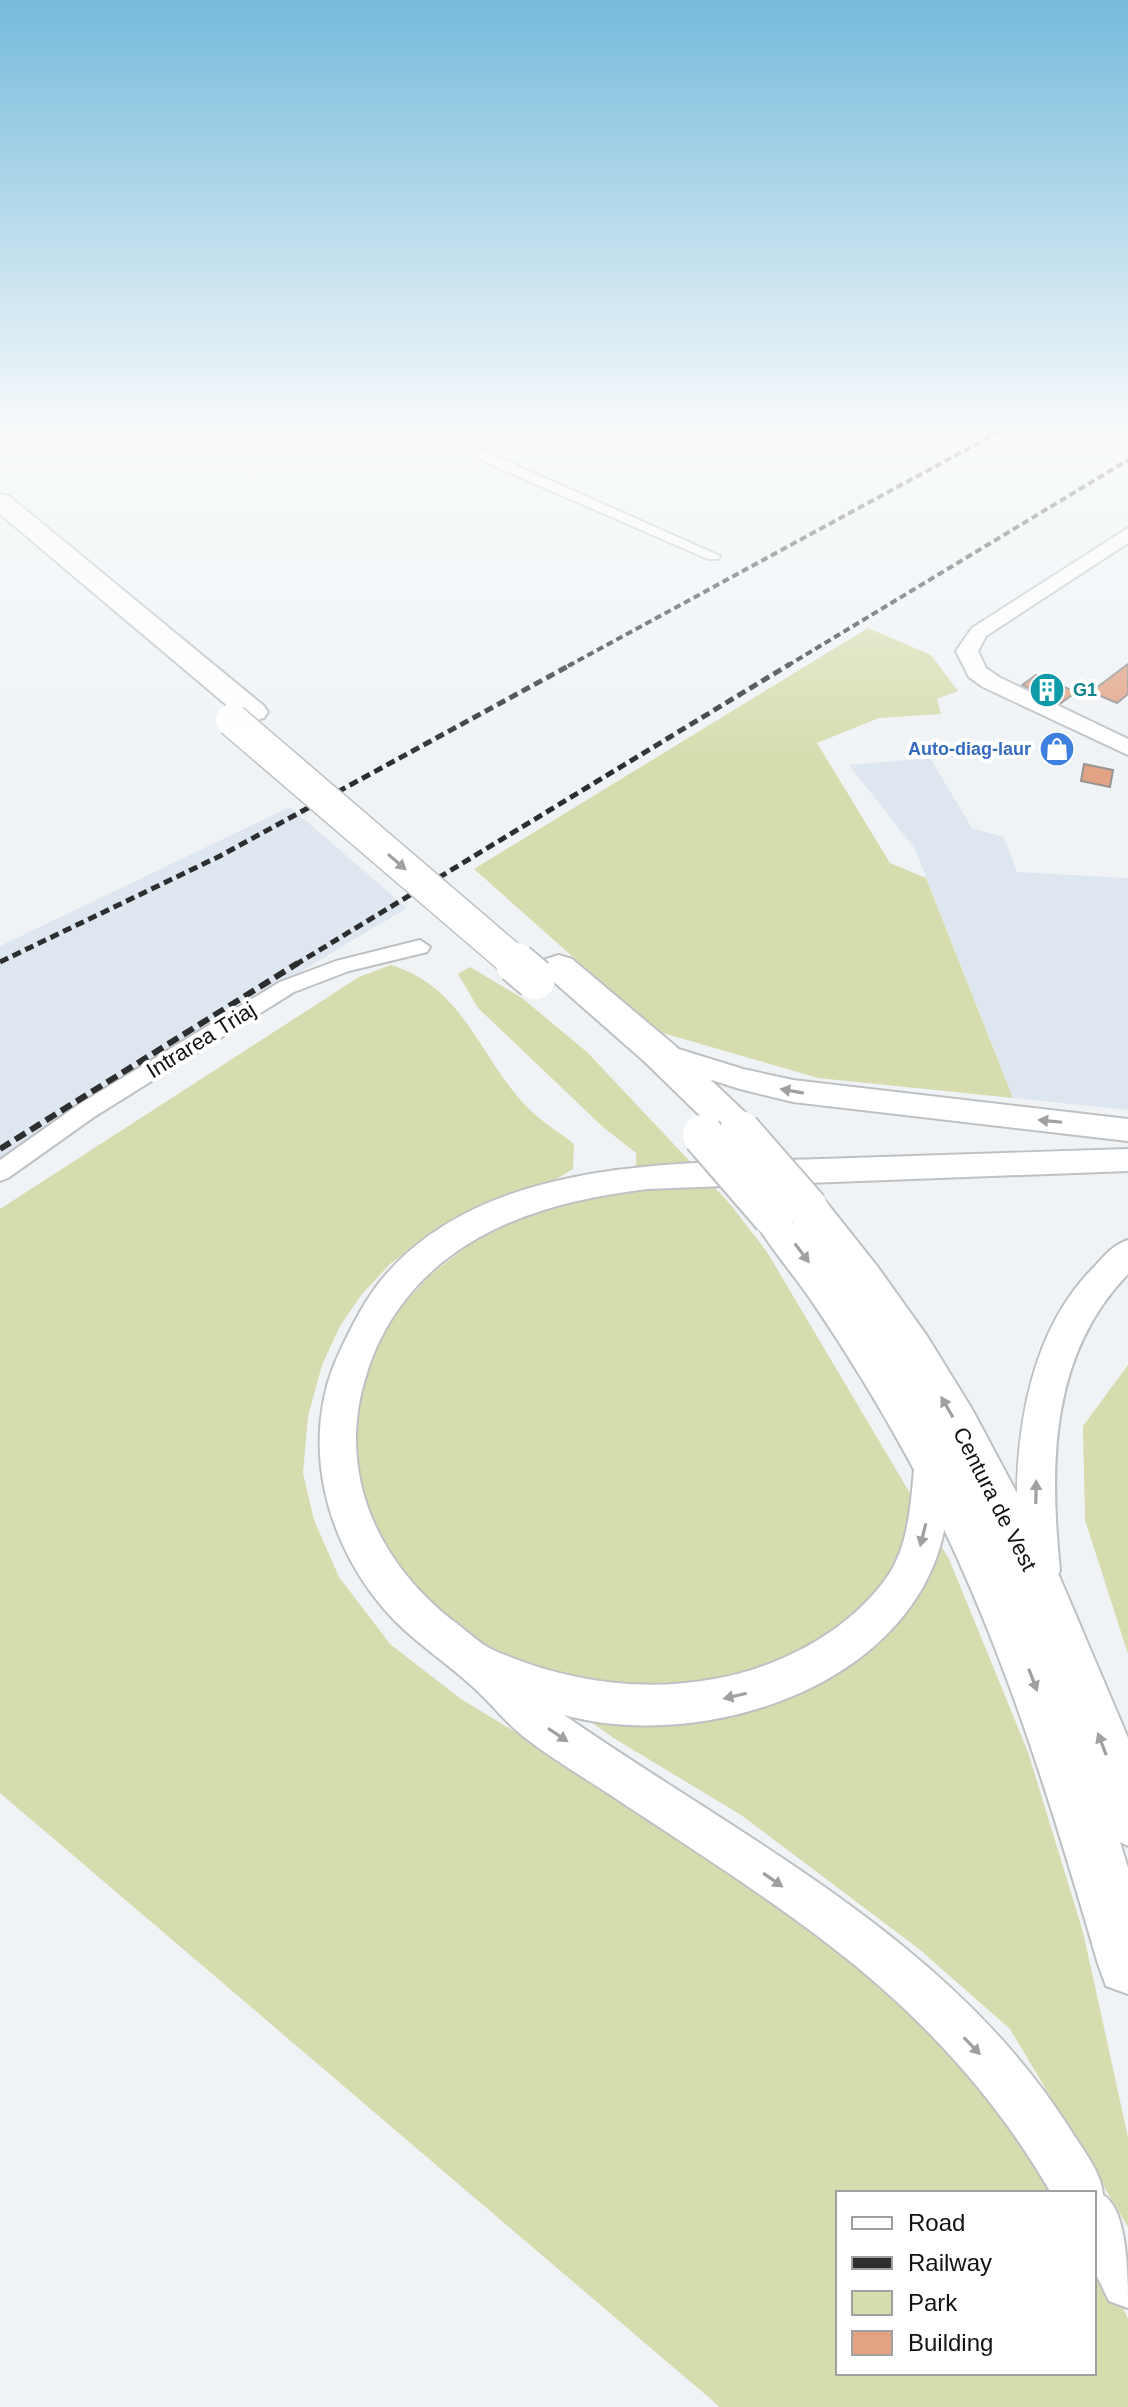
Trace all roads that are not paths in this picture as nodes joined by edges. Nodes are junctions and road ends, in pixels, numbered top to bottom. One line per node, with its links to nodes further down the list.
1 (21, 540): 6 (highway)
2 (44, 540): 6 (highway)
3 (677, 540): 5 (street)
4 (1118, 540): 7 (main road)
5 (713, 556)
6 (243, 716): 9 (highway, bridge)
7 (1128, 748)
8 (420, 947): 14 (street, Intrarea Triaj)
9 (547, 973): 10 (highway); 12 (highway)
10 (659, 1053): 11 (main road, one-way to 10); 12 (highway)
11 (1128, 1130)
12 (721, 1133): 15 (highway, bridge)
13 (1128, 1160): 19 (main road)
14 (0, 1172)
15 (790, 1213): 17 (highway, one-way to 17); 18 (highway, Centura de Vest, one-way to 15)
16 (1128, 1253): 18 (main road, one-way to 16)
17 (933, 1458): 18 (highway); 19 (main road, one-way to 19)
18 (1025, 1602): 20 (highway, Centura de Vest, one-way to 18); 21 (highway, Centura de Vest, one-way to 21)
19 (479, 1665): 22 (main road, one-way to 22)
20 (1128, 1817)
21 (1128, 1964)
22 (1078, 2191)
23 (1096, 2221): 24 (main road)
24 (1128, 2282)

